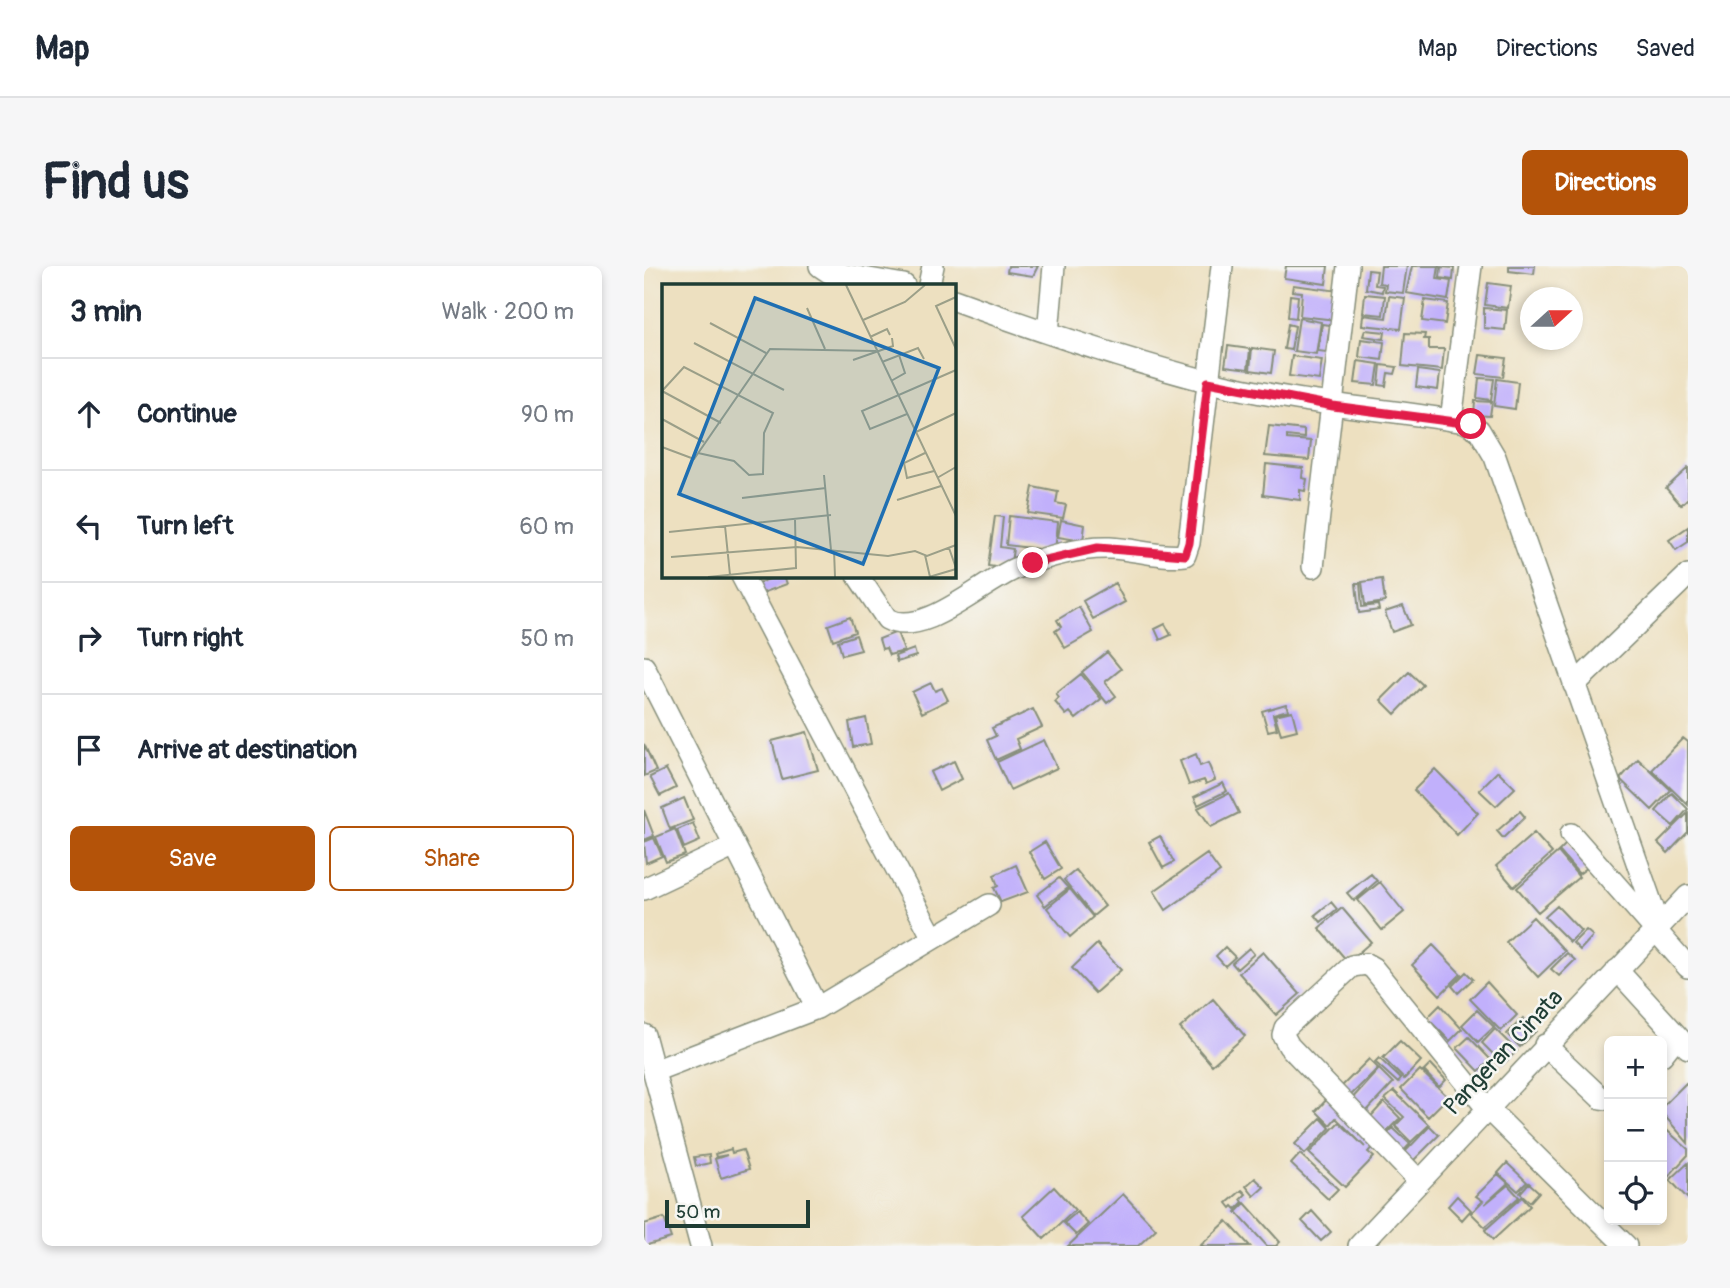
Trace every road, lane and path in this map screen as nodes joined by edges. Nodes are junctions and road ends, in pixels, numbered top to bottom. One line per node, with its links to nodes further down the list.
1 (820, 266): 7 (street)
2 (933, 266): 9 (street)
3 (1054, 266): 11 (street)
4 (1222, 266): 12 (street)
5 (1348, 266): 13 (street)
6 (1471, 266): 14 (street)
7 (866, 281): 8 (street)
8 (894, 284)
9 (929, 284)
10 (956, 301): 11 (street)
11 (1048, 333): 12 (street)
12 (1208, 382): 13 (street); 18 (street)
13 (1333, 406): 14 (street); 15 (street)
14 (1451, 420): 20 (street)
15 (1313, 568)
16 (1688, 575): 20 (street)
17 (743, 578): 27 (street)
18 (859, 578)
19 (644, 667): 22 (street)
20 (1574, 685): 26 (street)
21 (1571, 834): 26 (street)
22 (735, 846): 23 (street); 30 (street)
23 (644, 889)
24 (1688, 896): 26 (street, Pangeran Cinata)
25 (989, 905): 27 (street)
26 (1657, 927): 28 (street); 29 (street, Pangeran Cinata)
27 (933, 938): 30 (street)
28 (1688, 967)
29 (1617, 970): 32 (street); 33 (street, Pangeran Cinata)
30 (817, 1008): 35 (street)
31 (644, 1035): 35 (street)
32 (1683, 1042): 34 (street)
33 (1545, 1045): 36 (street); 37 (street, Pangeran Cinata)
34 (1667, 1052)
35 (653, 1082): 39 (street)
36 (1604, 1098)
37 (1486, 1107): 38 (street, Pangeran Cinata); 38 (street); 41 (street)
38 (1419, 1181): 40 (street, Pangeran Cinata)
39 (702, 1246)
40 (1359, 1246)
41 (1626, 1246)

